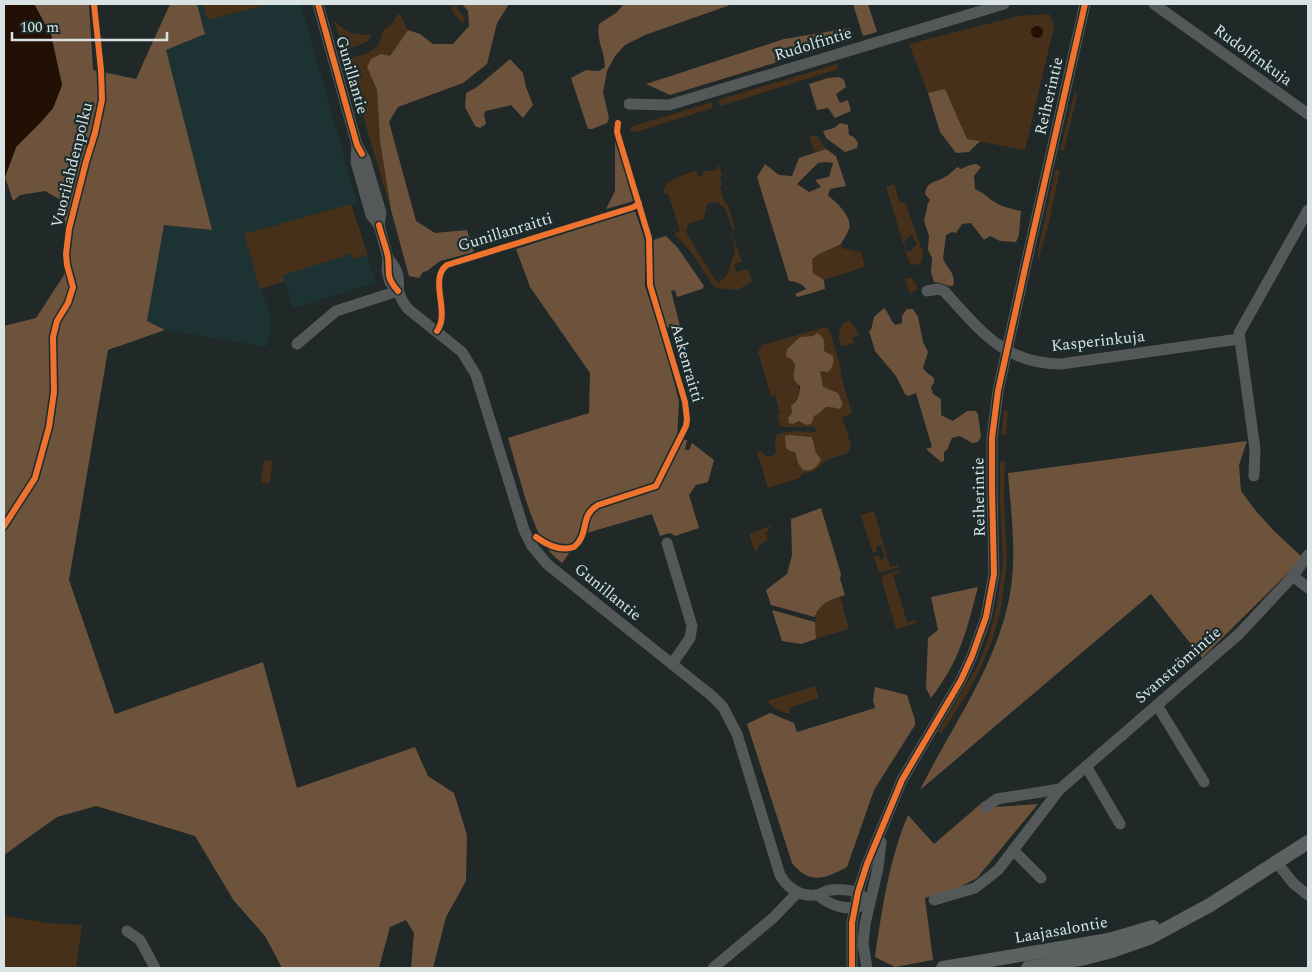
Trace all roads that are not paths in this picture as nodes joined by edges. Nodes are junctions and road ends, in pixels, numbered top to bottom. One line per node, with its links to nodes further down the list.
1 (318, 4): 8 (street, Gunillantie)
2 (1004, 4): 5 (street, Rudolfintie)
3 (1083, 4): 12 (street, Reiherintie)
4 (1154, 4): 6 (street, Rudolfinkuja)
5 (629, 104)
6 (1308, 114)
7 (1308, 210): 10 (street)
8 (398, 291): 11 (street); 18 (street, Gunillantie)
9 (927, 291): 12 (street, Kasperinkuja)
10 (1239, 339): 12 (street, Kasperinkuja); 13 (street)
11 (297, 344)
12 (1008, 351): 25 (street, Reiherintie)
13 (1254, 476)
14 (667, 543): 18 (street)
15 (1308, 556): 16 (street, Svanströmintie)
16 (1293, 576): 17 (street); 19 (street, Svanströmintie)
17 (1308, 588)
18 (672, 664): 31 (street, Gunillantie)
19 (1157, 705): 20 (street, Svanströmintie); 21 (street)
20 (1086, 766): 22 (street, Svanströmintie); 24 (street)
21 (1204, 782)
22 (1060, 789): 23 (street); 27 (street, Svanströmintie)
23 (986, 807)
24 (1120, 824)
25 (883, 830): 30 (street, Reiherintie); 35 (street, Reiherintie)
26 (1308, 842): 28 (main road, Laajasalontie)
27 (1013, 850): 29 (street); 34 (street, Svanströmintie)
28 (1277, 863): 33 (street); 37 (main road, Laajasalontie)
29 (1041, 878)
30 (858, 892): 32 (street); 35 (street); 36 (street, Reiherintie)
31 (797, 893): 32 (street); 41 (street)
32 (818, 895): 36 (street)
33 (1308, 895)
34 (934, 900)
35 (870, 904): 36 (street); 43 (street, Reiherintie)
36 (854, 909): 42 (street, Reiherintie)
37 (1183, 919): 39 (main road, Laajasalontie); 45 (main road, Laajasalontie)
38 (127, 931): 40 (street)
39 (971, 967): 44 (main road, Laajasalontie)
40 (155, 968)
41 (713, 968)
42 (852, 968)
43 (867, 968)
44 (943, 968)
45 (1028, 968)

